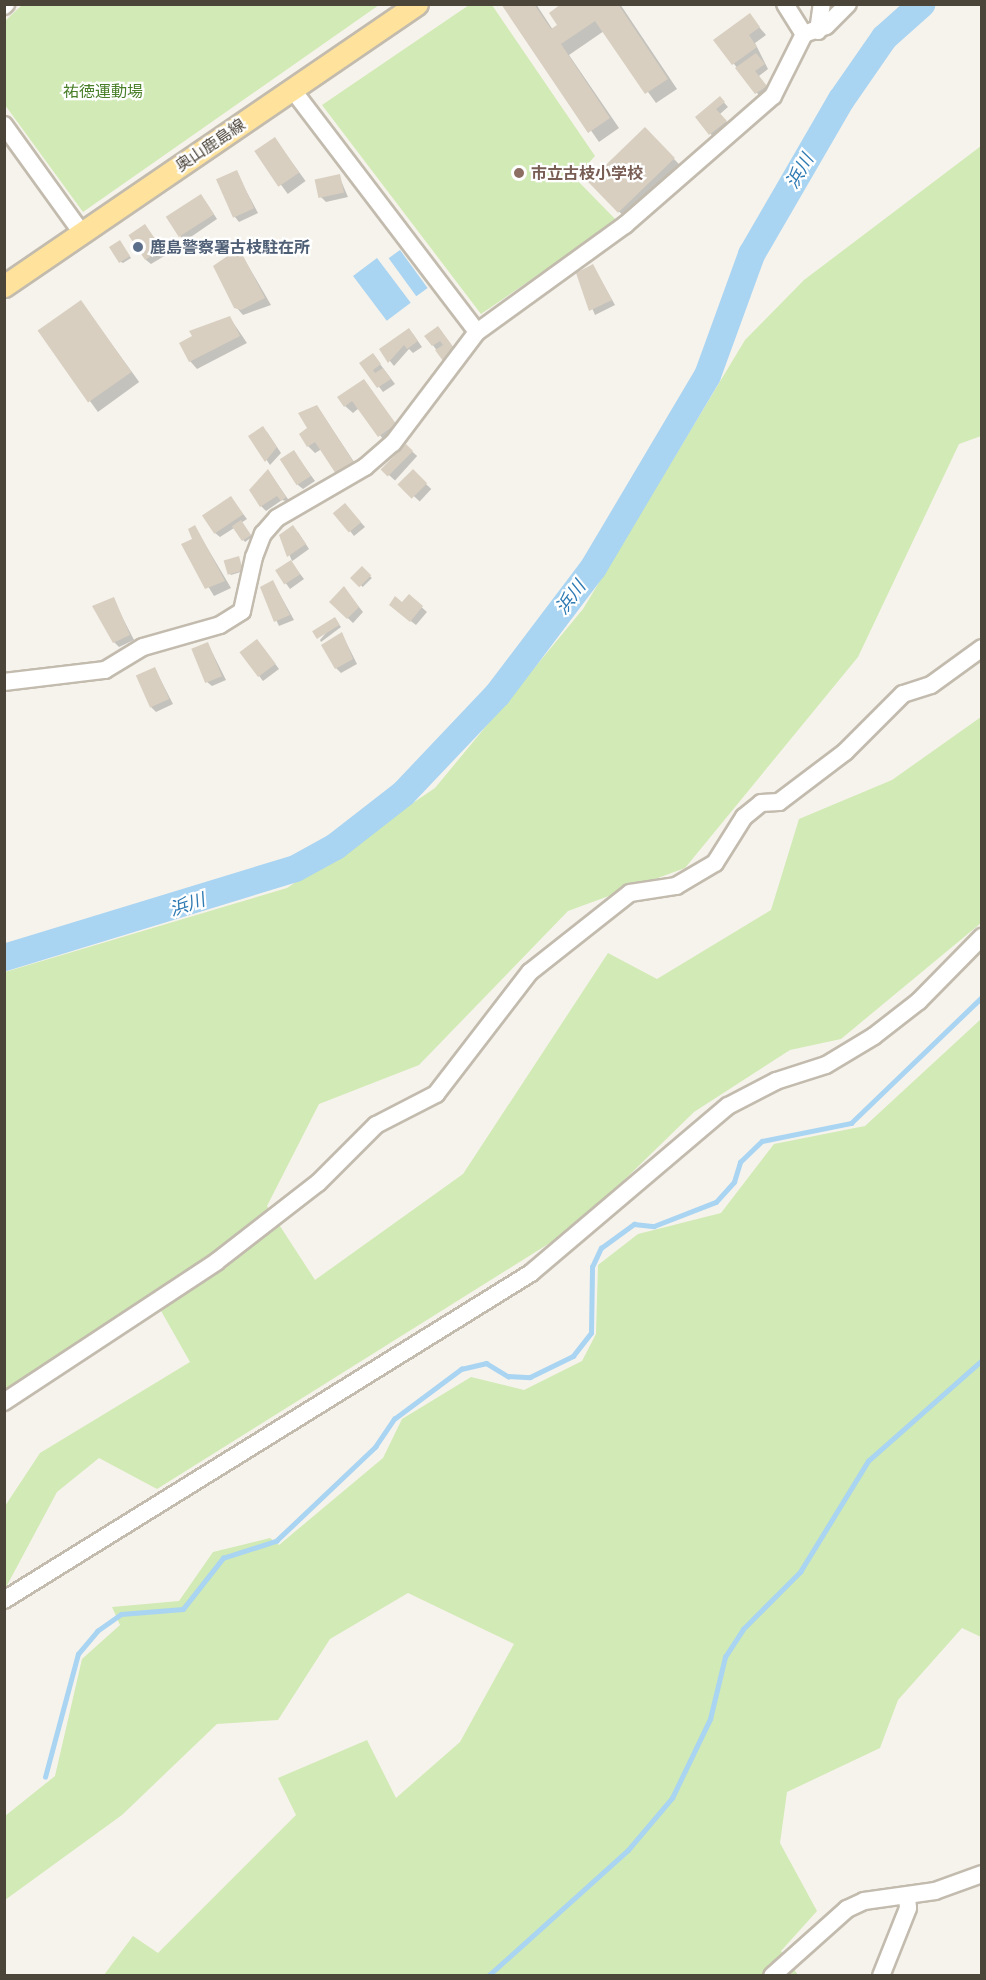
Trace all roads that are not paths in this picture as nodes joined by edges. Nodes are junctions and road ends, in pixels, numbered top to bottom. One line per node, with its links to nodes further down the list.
1 (417, 4): 6 (main road, 奥山鹿島線)
2 (785, 4): 5 (street)
3 (822, 4): 5 (street)
4 (848, 4): 5 (street)
5 (811, 32): 10 (street)
6 (292, 89): 8 (main road, 奥山鹿島線); 10 (street)
7 (4, 125): 8 (street)
8 (82, 233): 9 (main road, 奥山鹿島線)
9 (4, 286)
10 (477, 332): 12 (street)
11 (981, 648): 14 (street)
12 (4, 682)
13 (981, 937): 15 (street)
14 (4, 1402)
15 (4, 1600)
16 (981, 1874): 17 (street)
17 (907, 1896): 18 (street); 19 (street)
18 (772, 1976)
19 (881, 1976)

